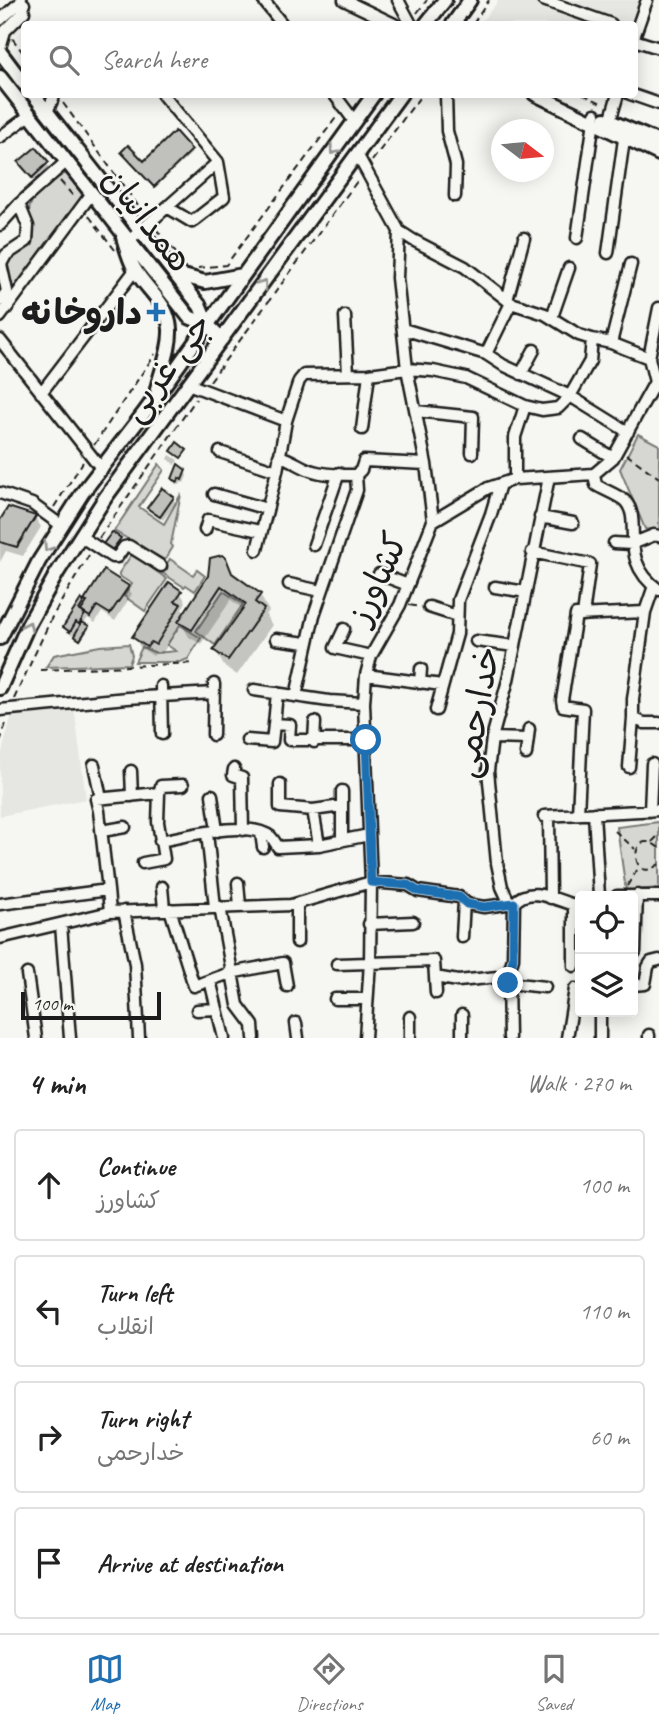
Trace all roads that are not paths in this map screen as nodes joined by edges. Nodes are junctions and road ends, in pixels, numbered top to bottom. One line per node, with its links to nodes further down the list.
1 (263, 0): 10 (street)
2 (344, 0): 11 (street)
3 (398, 0): 12 (street)
4 (445, 0): 13 (main road)
5 (470, 0): 14 (main road)
6 (543, 0): 15 (street)
7 (647, 0): 16 (street)
8 (22, 2): 9 (street); 19 (street)
9 (0, 20)
10 (280, 21)
11 (388, 21)
12 (408, 21)
13 (428, 21)
14 (458, 21)
15 (602, 21)
16 (638, 27)
17 (638, 38): 18 (street)
18 (659, 48)
19 (0, 50): 21 (main road)
20 (0, 77): 23 (main road, همدانیان)
21 (21, 79)
22 (21, 87): 23 (main road)
23 (12, 92): 36 (main road, همدانیان)
24 (638, 97): 35 (street)
25 (36, 98): 37 (main road, همدانیان)
26 (55, 98): 37 (street)
27 (165, 98): 48 (street)
28 (337, 98): 40 (street)
29 (371, 98): 40 (main road, جی غربی)
30 (398, 98): 45 (main road, جی غربی)
31 (446, 98): 50 (street)
32 (545, 98): 38 (main road)
33 (559, 98): 38 (main road)
34 (617, 98): 39 (street)
35 (659, 104)
36 (30, 115): 41 (main road, همدانیان); 43 (street)
37 (50, 117): 41 (main road); 55 (main road, همدانیان)
38 (594, 118): 39 (main road); 58 (street)
39 (611, 120): 42 (main road)
40 (355, 122): 65 (main road, جی غربی, one-way to 65)
41 (43, 131): 47 (main road, همدانیان)
42 (625, 133): 44 (main road); 46 (main road); 60 (street)
43 (0, 137)
44 (659, 142)
45 (357, 154): 56 (street); 74 (main road, جی غربی, one-way to 45)
46 (659, 154)
47 (67, 161): 49 (main road, همدانیان); 51 (street)
48 (218, 162): 52 (street); 52 (street)
49 (92, 193): 54 (main road, همدانیان); 70 (street)
50 (455, 196)
51 (19, 204): 53 (street); 66 (street)
52 (167, 207): 55 (street)
53 (0, 225)
54 (119, 226): 59 (main road, همدانیان); 63 (main road)
55 (140, 231): 59 (street); 64 (main road, همدانیان)
56 (399, 231): 67 (street); 73 (street, کشاورز)
57 (524, 238): 67 (street)
58 (576, 238)
59 (130, 240): 72 (main road, همدانیان)
60 (608, 253)
61 (631, 264): 77 (street)
62 (569, 268): 71 (street)
63 (135, 270): 87 (street); 88 (main road)
64 (175, 273): 65 (main road); 72 (main road, همدانیان)
65 (243, 275): 72 (main road, جی غربی)
66 (0, 301)
67 (509, 302): 71 (street); 79 (street)
68 (659, 308): 80 (street)
69 (345, 316): 82 (street)
70 (0, 317)
71 (552, 317): 75 (street)
72 (208, 325): 74 (main road); 88 (main road, جی غربی)
73 (402, 329): 79 (street); 81 (street, کشاورز)
74 (222, 339): 86 (main road, جی غربی)
75 (592, 339): 77 (street); 89 (street)
76 (0, 340): 87 (street)
77 (611, 343): 80 (street)
78 (534, 350): 84 (street)
79 (486, 354): 84 (street)
80 (649, 358): 85 (street)
81 (407, 369): 83 (street); 90 (street); 91 (street, کشاورز)
82 (348, 373): 83 (street); 92 (street)
83 (369, 374): 93 (street)
84 (521, 374): 89 (street)
85 (657, 381): 94 (street)
86 (188, 384): 92 (street); 118 (main road, جی غربی)
87 (41, 393): 101 (street)
88 (156, 396): 101 (main road, جی غربی)
89 (570, 396): 90 (street); 94 (street)
90 (525, 406): 107 (street)
91 (416, 411): 97 (street); 100 (street, کشاورز)
92 (286, 421): 99 (street)
93 (362, 429)
94 (628, 432): 98 (street)
95 (582, 439): 98 (street)
96 (220, 452): 102 (street)
97 (472, 453)
98 (616, 453): 104 (street)
99 (279, 456): 102 (street); 103 (street)
100 (426, 464): 105 (street); 113 (street, کشاورز)
101 (101, 468): 115 (main road, جی غربی)
102 (277, 471): 111 (street)
103 (339, 473): 105 (street); 122 (street)
104 (594, 474): 106 (street); 121 (street)
105 (356, 475): 131 (street)
106 (549, 477): 107 (street); 112 (street, خدارحمی)
107 (515, 479): 108 (street)
108 (500, 484): 113 (street); 136 (street)
109 (0, 493): 115 (street)
110 (214, 494): 111 (street)
111 (267, 509): 117 (street)
112 (540, 517): 114 (street); 124 (street, خدارحمی)
113 (433, 521): 128 (street, کشاورز)
114 (573, 523)
115 (62, 526): 138 (main road, جی غربی, one-way to 138)
116 (205, 530): 117 (street)
117 (260, 531): 123 (street)
118 (80, 536): 125 (street); 148 (main road, جی غربی, one-way to 118)
119 (659, 536): 121 (street)
120 (614, 543): 121 (street)
121 (632, 544): 130 (street)
122 (314, 545)
123 (257, 550)
124 (532, 552): 132 (street, خدارحمی); 135 (street)
125 (161, 566)
126 (379, 574): 128 (street)
127 (289, 583): 131 (street)
128 (408, 585): 143 (street, کشاورز)
129 (495, 587): 132 (street)
130 (656, 588): 134 (street)
131 (321, 591): 141 (street)
132 (526, 592): 142 (street, خدارحمی)
133 (429, 607): 136 (street)
134 (645, 612): 135 (street); 156 (street)
135 (580, 615): 183 (street)
136 (457, 616): 147 (street)
137 (344, 629): 143 (street)
138 (0, 638)
139 (276, 639): 141 (street)
140 (476, 641): 142 (street)
141 (306, 643): 152 (street)
142 (515, 646): 162 (street, خدارحمی)
143 (371, 656): 145 (street, کشاورز)
144 (421, 669): 146 (street)
145 (366, 675): 146 (street); 153 (street, کشاورز)
146 (420, 682): 147 (street)
147 (442, 685): 155 (street)
148 (0, 688)
149 (254, 690): 151 (street)
150 (161, 691): 154 (street); 160 (street); 161 (street)
151 (277, 693): 152 (street); 159 (street)
152 (296, 696): 153 (street)
153 (364, 703): 164 (street, کشاورز)
154 (5, 709)
155 (436, 710)
156 (633, 718): 158 (street); 169 (street)
157 (315, 722): 165 (street)
158 (659, 723)
159 (274, 724): 163 (street); 165 (street)
160 (162, 734)
161 (213, 735)
162 (492, 738): 166 (street); 204 (street, خدارحمی)
163 (247, 740)
164 (366, 740): 165 (street); 189 (street, کشاورز)
165 (314, 742)
166 (526, 754)
167 (652, 764): 181 (street)
168 (94, 765): 178 (street)
169 (629, 767)
170 (234, 769): 185 (street)
171 (131, 771): 177 (street)
172 (280, 783): 180 (street)
173 (183, 785): 175 (street)
174 (342, 791): 179 (street)
175 (159, 793): 177 (street); 190 (street)
176 (212, 795): 187 (street)
177 (132, 796): 178 (street)
178 (101, 798): 186 (street)
179 (342, 806): 180 (street); 191 (street)
180 (313, 810): 192 (street)
181 (654, 810): 182 (street)
182 (594, 813): 183 (street); 199 (street)
183 (578, 814): 202 (street)
184 (125, 827): 186 (street)
185 (243, 830): 187 (street); 188 (street)
186 (102, 831): 198 (street)
187 (212, 832): 190 (street); 209 (street)
188 (261, 833): 192 (street); 193 (street)
189 (369, 835): 191 (street); 195 (street, کشاورز)
190 (160, 841): 194 (street)
191 (342, 841): 192 (street)
192 (318, 845)
193 (263, 847)
194 (143, 863)
195 (371, 882): 203 (street); 206 (street); 214 (street, کشاورز)
196 (238, 883): 208 (street)
197 (162, 887): 210 (street)
198 (108, 890): 205 (street); 212 (street)
199 (599, 891)
200 (638, 895): 201 (street)
201 (659, 896)
202 (550, 898): 204 (street); 207 (street)
203 (464, 901): 204 (street); 216 (street)
204 (514, 903): 227 (street, خدارحمی)
205 (0, 904)
206 (297, 904): 208 (street); 218 (street)
207 (575, 904)
208 (240, 906): 209 (street)
209 (217, 907): 210 (street); 224 (street)
210 (167, 909): 211 (street); 228 (street)
211 (124, 911): 212 (street); 244 (street)
212 (110, 912): 215 (street)
213 (413, 922): 214 (street)
214 (369, 924): 221 (street, کشاورز)
215 (61, 925): 217 (street); 243 (street)
216 (462, 937)
217 (0, 938)
218 (297, 942)
219 (575, 945): 223 (street)
220 (659, 960): 229 (street)
221 (370, 962): 222 (street); 226 (street); 235 (street, کشاورز)
222 (337, 964)
223 (574, 966)
224 (230, 973): 228 (street); 230 (street); 246 (street)
225 (27, 974): 242 (street)
226 (435, 977): 227 (street); 233 (street)
227 (508, 979): 231 (street); 251 (street, خدارحمی)
228 (210, 980): 236 (street)
229 (638, 985)
230 (287, 986)
231 (545, 987)
232 (575, 989): 252 (street)
233 (436, 993)
234 (335, 999): 235 (street)
235 (367, 999): 248 (street, کشاورز)
236 (217, 1009): 237 (street); 245 (street)
237 (197, 1010)
238 (462, 1015): 250 (street)
239 (410, 1017): 249 (street)
240 (600, 1017): 253 (street)
241 (296, 1023): 247 (street)
242 (36, 1038)
243 (70, 1038)
244 (139, 1038)
245 (224, 1038)
246 (254, 1038)
247 (298, 1038)
248 (365, 1038)
249 (410, 1038)
250 (462, 1038)
251 (509, 1038)
252 (567, 1038)
253 (600, 1038)

